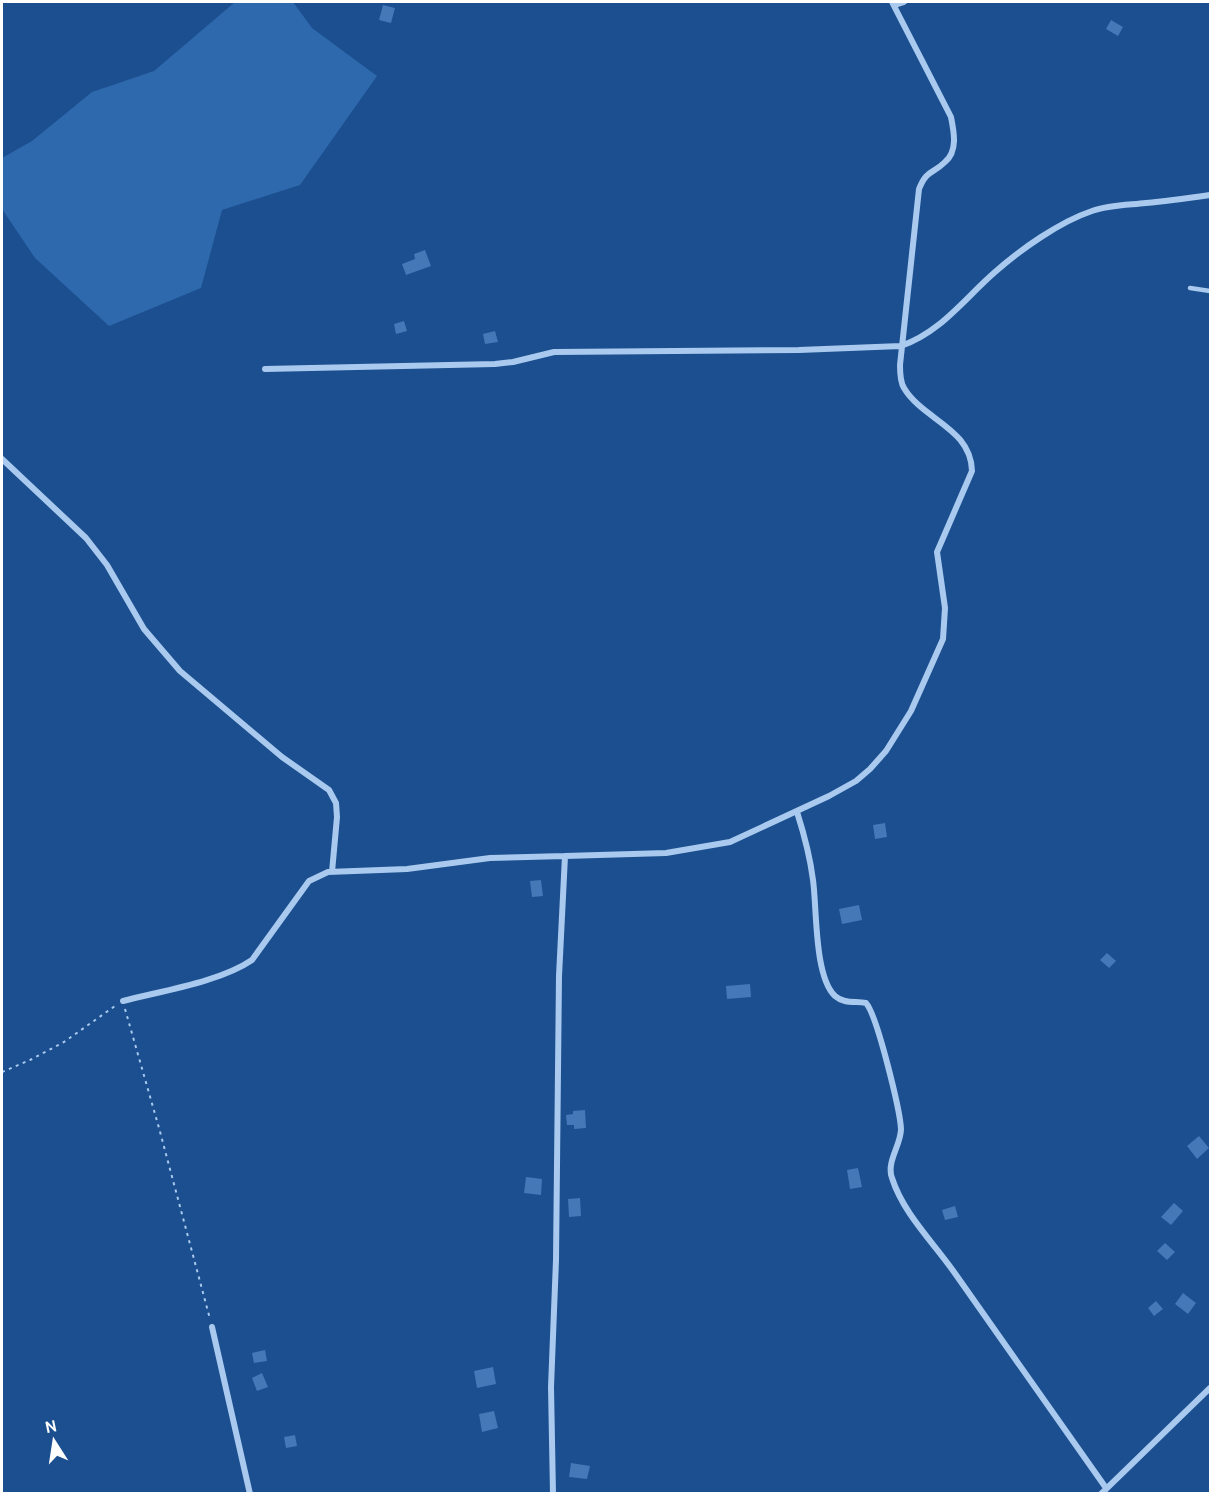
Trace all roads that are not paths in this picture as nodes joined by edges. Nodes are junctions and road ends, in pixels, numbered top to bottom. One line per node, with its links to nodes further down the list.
1 (904, 2): 2 (street)
2 (894, 3): 6 (street)
3 (1210, 195): 6 (street)
4 (1190, 288): 5 (lane)
5 (1210, 291)
6 (901, 346): 7 (street); 9 (street)
7 (265, 369)
8 (2, 459): 11 (street)
9 (797, 812): 10 (street); 15 (street)
10 (565, 856): 11 (street); 17 (street)
11 (332, 872): 12 (street)
12 (123, 1001)
13 (212, 1327): 16 (street)
14 (1210, 1388): 15 (street)
15 (1104, 1491)
16 (250, 1494)
17 (553, 1494)

